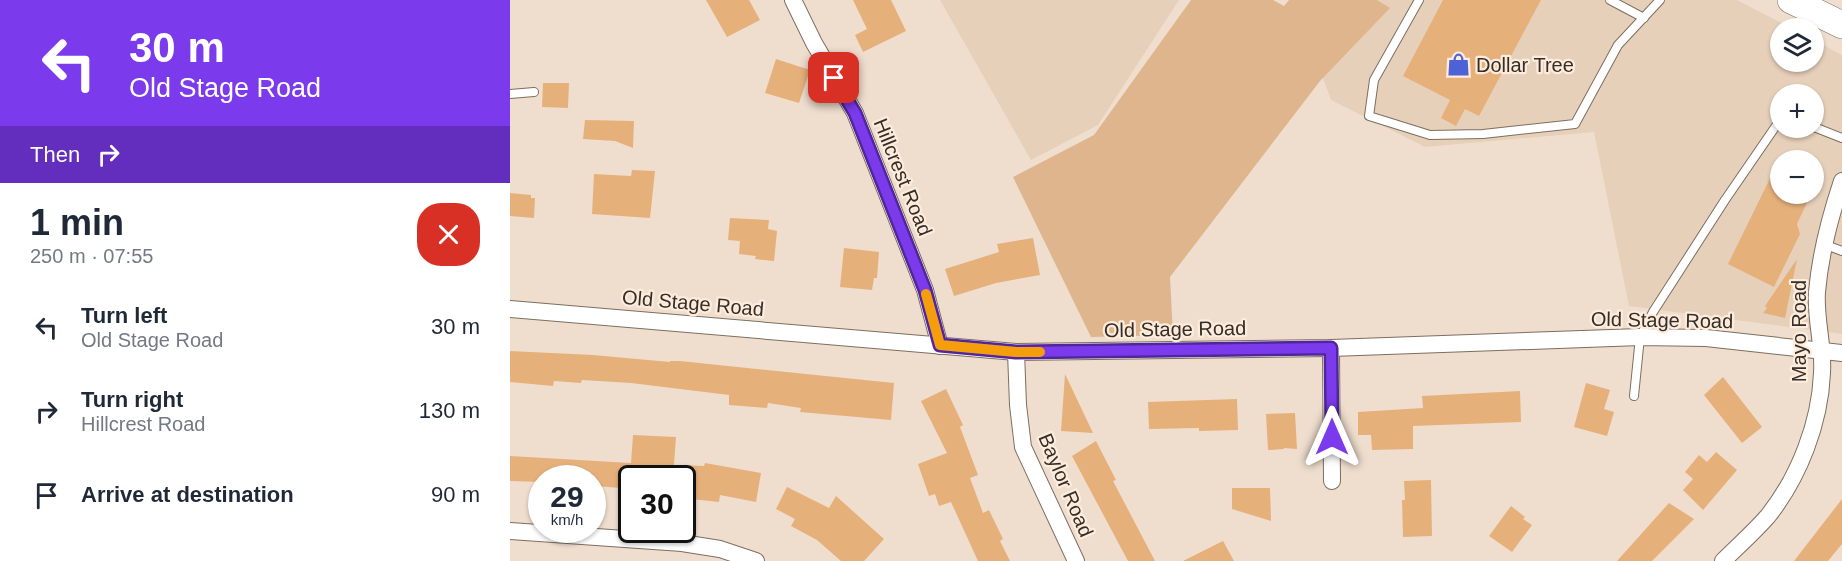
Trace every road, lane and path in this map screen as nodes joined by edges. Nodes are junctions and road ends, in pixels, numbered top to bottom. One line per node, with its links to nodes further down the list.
1 (793, 0): 18 (street, Hillcrest Road)
2 (1419, 0): 6 (lane)
3 (1610, 0): 6 (lane)
4 (1660, 0): 6 (lane)
5 (1791, 0): 7 (main road)
6 (1644, 18)
7 (1842, 25)
8 (534, 92): 9 (lane)
9 (510, 94)
10 (1824, 131): 12 (lane)
11 (1770, 135): 17 (lane)
12 (1842, 138)
13 (1842, 181): 14 (street, Mayo Road)
14 (1826, 245): 15 (lane); 20 (street, Mayo Road)
15 (1842, 251)
16 (510, 309): 18 (street, Old Stage Road)
17 (1640, 337): 19 (street, Old Stage Road); 20 (street, Old Stage Road); 23 (lane)
18 (940, 345): 21 (street, Old Stage Road)
19 (1331, 348): 21 (street, Old Stage Road); 24 (street)
20 (1822, 351): 22 (street, Old Stage Road); 28 (street, Mayo Road)
21 (1016, 352): 27 (street, Baylor Road)
22 (1842, 353)
23 (1634, 396)
24 (1332, 481)
25 (510, 531): 26 (street)
26 (753, 560)
27 (1076, 561)
28 (1723, 561)

